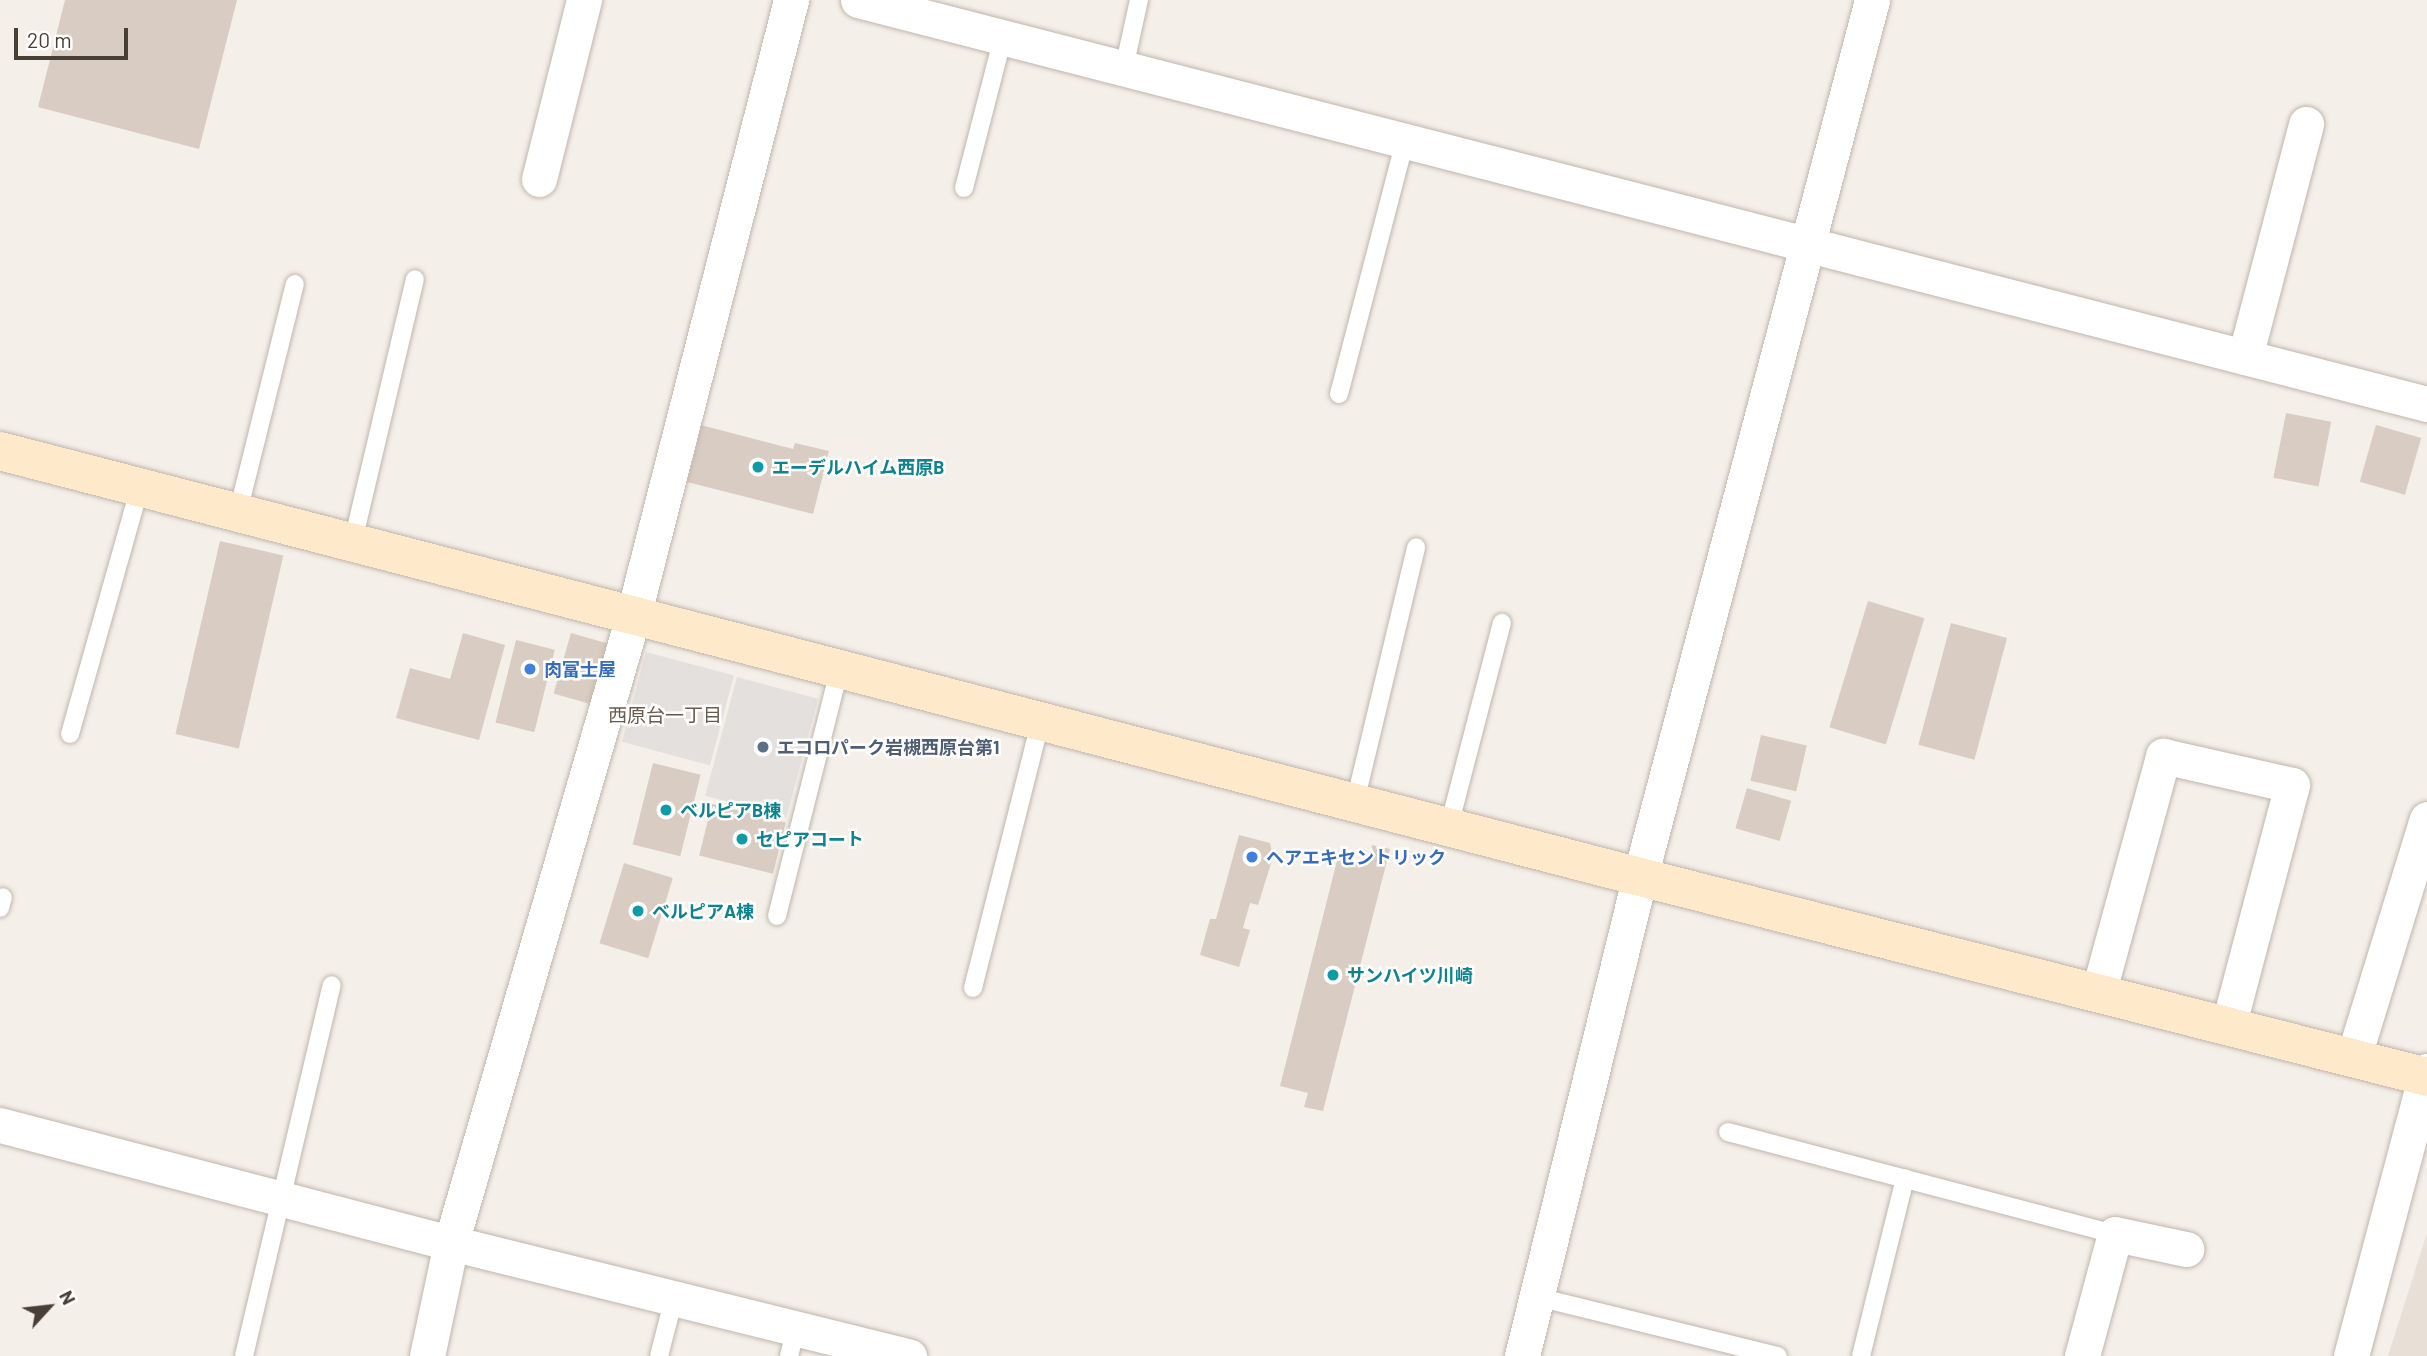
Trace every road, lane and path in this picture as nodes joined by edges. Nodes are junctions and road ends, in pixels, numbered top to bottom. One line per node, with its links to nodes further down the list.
1 (584, 0): 10 (street)
2 (791, 0): 23 (street)
3 (858, 0): 6 (street)
4 (1139, 0): 7 (lane)
5 (1872, 0): 12 (street)
6 (1003, 37): 7 (street); 11 (lane)
7 (1124, 68): 9 (street)
8 (2306, 124): 15 (street)
9 (1405, 141): 12 (street); 16 (lane)
10 (539, 179)
11 (964, 188)
12 (1807, 245): 15 (street); 31 (street)
13 (415, 279): 21 (lane)
14 (295, 284): 20 (lane)
15 (2245, 357): 17 (street)
16 (1339, 394)
17 (2427, 404)
18 (0, 451): 19 (street)
19 (140, 486): 20 (street); 27 (lane)
20 (238, 512): 21 (street)
21 (353, 541): 23 (street)
22 (1416, 547): 28 (lane)
23 (634, 613): 25 (street); 44 (street)
24 (1502, 622): 30 (lane)
25 (840, 667): 26 (street); 32 (lane)
26 (1041, 720): 28 (street); 34 (lane)
27 (70, 734)
28 (1355, 802): 30 (street)
29 (2427, 819): 37 (street)
30 (1449, 827): 31 (street)
31 (1640, 877): 35 (street); 46 (street)
32 (777, 916)
33 (332, 985): 42 (lane)
34 (972, 988)
35 (2098, 994): 36 (street); 36 (street)
36 (2228, 1027): 37 (street)
37 (2353, 1059): 38 (street)
38 (2427, 1075): 57 (street)
39 (0, 1125): 42 (street)
40 (1728, 1132): 41 (lane)
41 (1905, 1178): 43 (lane); 55 (lane)
42 (282, 1199): 44 (street); 49 (lane)
43 (2115, 1234): 45 (street); 56 (street)
44 (451, 1243): 47 (street); 50 (street)
45 (2186, 1250)
46 (1536, 1297): 53 (street); 54 (lane)
47 (674, 1298): 48 (street); 51 (lane)
48 (792, 1342): 52 (street)
49 (244, 1356)
50 (427, 1356)
51 (659, 1356)
52 (909, 1356)
53 (1522, 1356)
54 (1778, 1356)
55 (1861, 1356)
56 (2082, 1356)
57 (2351, 1356)

